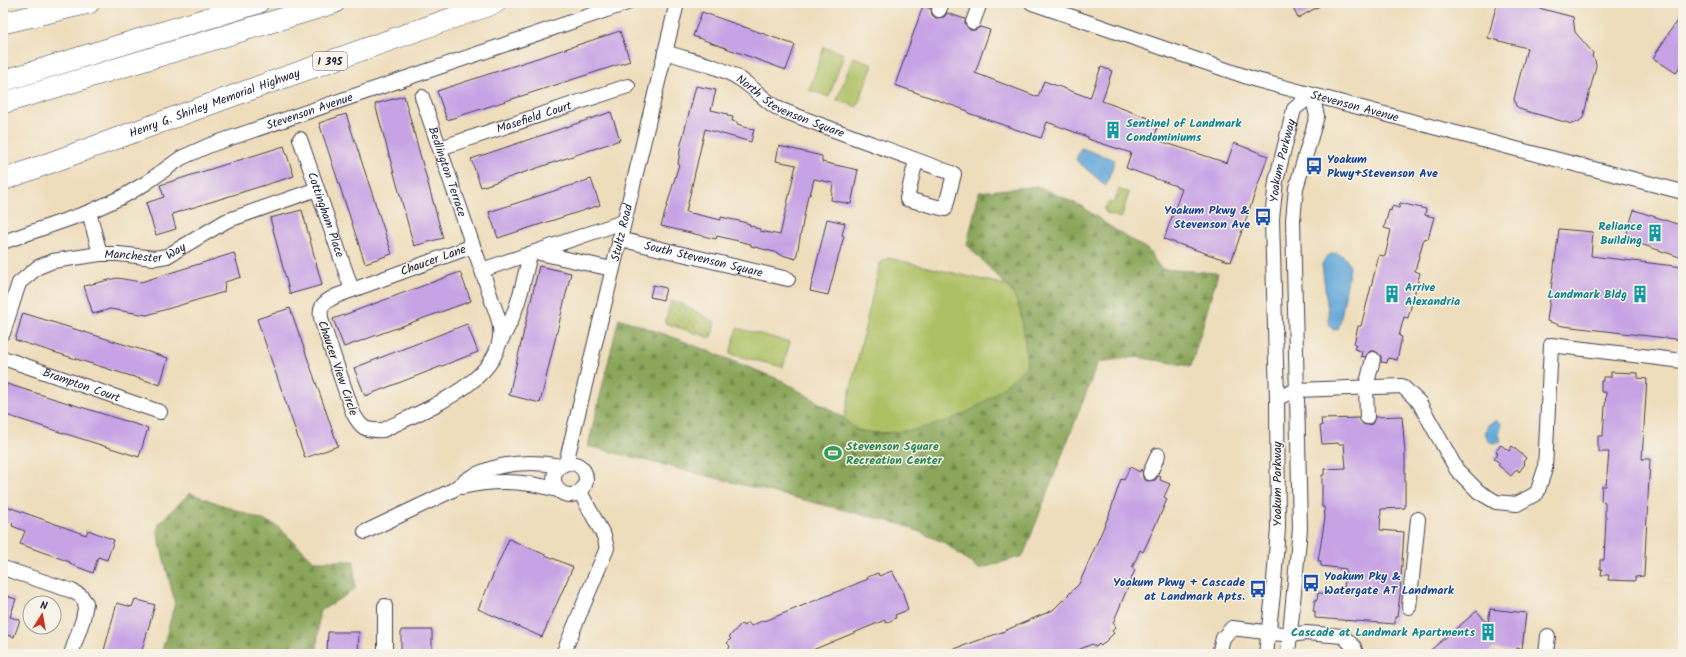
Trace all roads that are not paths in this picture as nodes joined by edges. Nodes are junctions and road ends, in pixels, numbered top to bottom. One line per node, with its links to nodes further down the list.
1 (89, 3): 10 (highway)
2 (258, 3): 12 (highway)
3 (334, 3): 16 (highway)
4 (495, 3): 17 (highway, Henry G. Shirley Memorial Highway / I 395)
5 (627, 3): 25 (street, Stevenson Avenue)
6 (677, 3): 11 (street, Stultz Road)
7 (980, 3): 9 (street)
8 (1032, 3): 14 (street, Stevenson Avenue)
9 (973, 22)
10 (3, 23)
11 (665, 52): 20 (street, North Stevenson Square); 26 (street, Stultz Road)
12 (3, 81)
13 (628, 86): 19 (street, Masefield Court)
14 (1312, 95): 24 (street, Stevenson Avenue); 43 (street, Yoakum Parkway); 44 (street, Yoakum Parkway)
15 (422, 97): 19 (street, Bedlington Terrace)
16 (3, 103)
17 (166, 121): 21 (highway, Henry G. Shirley Memorial Highway / I 395); 23 (highway)
18 (300, 139): 22 (street, Cottingham Place)
19 (440, 148): 29 (street, Bedlington Terrace)
20 (916, 160)
21 (3, 180)
22 (317, 189): 31 (street, Manchester Way); 35 (street, Cottingham Place)
23 (3, 190)
24 (1683, 192)
25 (89, 212): 28 (street, Stevenson Avenue); 31 (street)
26 (624, 222): 27 (street, Stultz Road); 30 (street)
27 (619, 239): 32 (street, Stultz Road); 34 (street, South Stevenson Square)
28 (3, 242)
29 (473, 246): 33 (street, Chaucer Lane); 35 (street, Chaucer Lane)
30 (532, 253): 32 (street); 33 (street); 38 (street, Chaucer View Circle)
31 (100, 254): 37 (street, Manchester Way)
32 (612, 269): 48 (street, Stultz Road)
33 (482, 270): 38 (street, Chaucer View Circle)
34 (788, 279)
35 (352, 290): 36 (street, Chaucer Lane)
36 (322, 306): 38 (street, Chaucer View Circle)
37 (3, 333)
38 (498, 346)
39 (3, 358): 45 (street, Brampton Court)
40 (1373, 360): 42 (street)
41 (1683, 361): 42 (street)
42 (1366, 387): 43 (street); 46 (street)
43 (1297, 390): 44 (street); 59 (street, Yoakum Parkway)
44 (1277, 398): 58 (street, Yoakum Parkway)
45 (160, 412)
46 (1367, 417)
47 (1158, 454): 49 (street)
48 (563, 465): 50 (street); 51 (street); 52 (street)
49 (1150, 473)
50 (454, 489): 51 (street); 54 (street)
51 (558, 490): 52 (street)
52 (580, 492): 63 (street)
53 (1418, 519): 57 (street)
54 (365, 532)
55 (3, 568): 61 (street)
56 (385, 606): 62 (street)
57 (1409, 606)
58 (1268, 633): 59 (street); 64 (street); 65 (street, Yoakum Parkway)
59 (1290, 635): 66 (street, Yoakum Parkway); 67 (street)
60 (1548, 636): 68 (street)
61 (71, 654)
62 (385, 654)
63 (563, 654)
64 (1220, 654)
65 (1266, 654)
66 (1288, 654)
67 (1356, 654)
68 (1546, 654)

